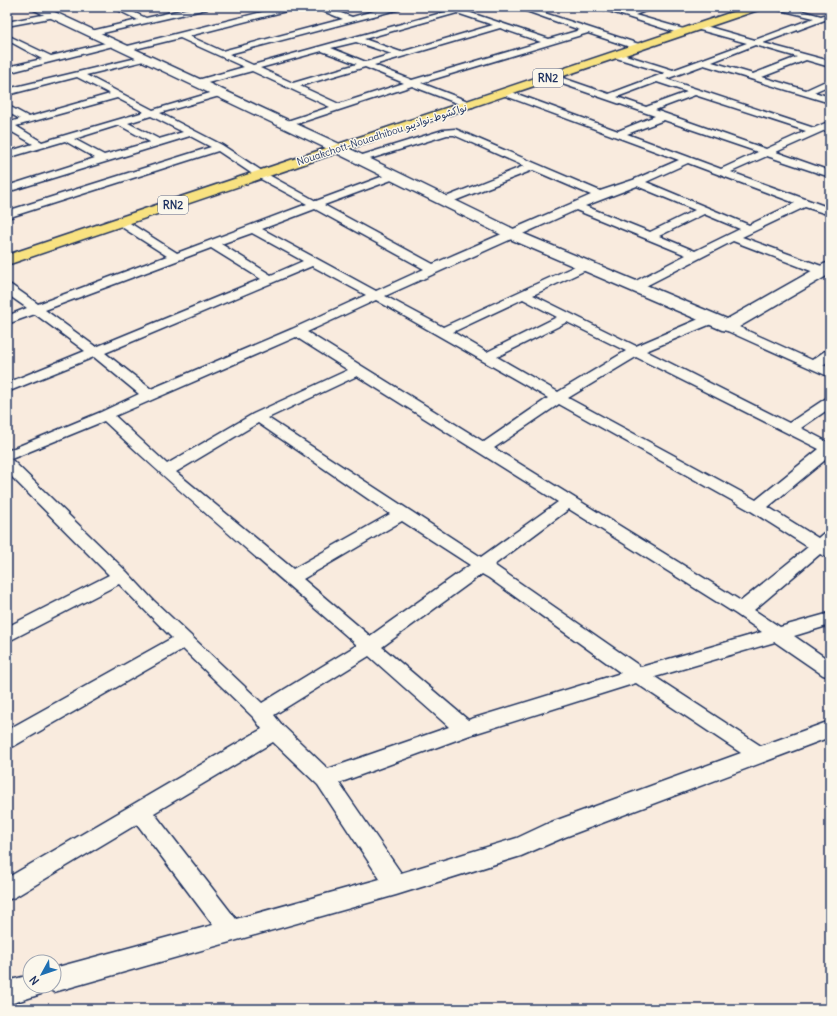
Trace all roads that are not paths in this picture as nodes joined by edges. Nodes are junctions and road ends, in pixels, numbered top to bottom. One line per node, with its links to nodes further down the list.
1 (36, 7): 15 (street)
2 (116, 7): 18 (street)
3 (204, 7): 18 (street)
4 (291, 7): 27 (street)
5 (317, 7): 17 (street)
6 (397, 7): 17 (street)
7 (472, 7): 13 (street)
8 (522, 7): 23 (street)
9 (603, 7): 16 (street)
10 (648, 7): 16 (street)
11 (757, 7): 22 (highway, Nouakchott-Nouadhibou نواكشوط-نواذيبو / RN2)
12 (779, 7): 19 (street)
13 (458, 11): 21 (street); 24 (street)
14 (828, 12): 19 (street)
15 (52, 15): 20 (street); 26 (street)
16 (628, 15): 25 (street)
17 (350, 19): 24 (street); 36 (street)
18 (145, 21): 26 (street)
19 (822, 22): 32 (street)
20 (7, 24)
21 (502, 25): 30 (street); 37 (street)
22 (699, 27): 25 (highway, Nouakchott-Nouadhibou نواكشوط-نواذيبو / RN2); 32 (street)
23 (588, 30): 30 (street); 33 (street)
24 (383, 31): 29 (street)
25 (684, 32): 33 (highway, Nouakchott-Nouadhibou نواكشوط-نواذيبو / RN2)
26 (94, 33): 31 (street)
27 (181, 35): 35 (street); 36 (street)
28 (7, 37): 42 (street)
29 (356, 39): 34 (street); 37 (street)
30 (550, 42): 57 (street)
31 (114, 43): 35 (street); 42 (street)
32 (754, 43): 40 (street); 44 (street)
33 (639, 47): 38 (highway, Nouakchott-Nouadhibou نواكشوط-نواذيبو / RN2)
34 (322, 48): 46 (street); 47 (street)
35 (126, 49): 41 (street)
36 (222, 53): 47 (street)
37 (402, 55): 46 (street)
38 (616, 55): 49 (street); 51 (highway, Nouakchott-Nouadhibou نواكشوط-نواذيبو / RN2)
39 (830, 56): 43 (street)
40 (806, 57): 43 (street); 52 (street)
41 (145, 58): 50 (street); 56 (street)
42 (49, 59): 48 (street)
43 (819, 60): 45 (street)
44 (704, 62): 49 (street); 52 (street)
45 (830, 64)
46 (366, 66): 53 (street); 58 (street)
47 (254, 68): 56 (street); 58 (street)
48 (7, 70)
49 (672, 73): 54 (street)
50 (77, 74): 59 (street); 65 (street)
51 (551, 77): 63 (highway, Nouakchott-Nouadhibou نواكشوط-نواذيبو / RN2); 67 (street)
52 (753, 77): 64 (street)
53 (398, 78): 57 (street); 60 (street)
54 (657, 80): 61 (street); 67 (street)
55 (830, 82): 64 (street)
56 (197, 83): 62 (street)
57 (411, 83): 70 (street); 71 (street)
58 (292, 86): 69 (street)
59 (10, 89)
60 (362, 90)
61 (694, 92): 73 (street); 81 (street)
62 (220, 93): 74 (street); 78 (street)
63 (506, 93): 70 (highway, Nouakchott-Nouadhibou نواكشوط-نواذيبو / RN2); 84 (street)
64 (806, 93): 68 (street)
65 (118, 95): 74 (street); 76 (street)
66 (340, 96): 69 (street)
67 (609, 97): 73 (street)
68 (830, 100)
69 (325, 101): 71 (street)
70 (470, 105): 89 (highway, Nouakchott-Nouadhibou نواكشوط-نواذيبو / RN2)
71 (338, 107): 78 (street)
72 (7, 108): 76 (street)
73 (647, 110): 75 (street)
74 (152, 113): 77 (street); 82 (street)
75 (665, 116): 84 (street); 90 (street)
76 (28, 120): 80 (street)
77 (120, 122): 85 (street); 86 (street)
78 (287, 124): 89 (street)
79 (830, 124): 81 (street)
80 (8, 126): 87 (street)
81 (817, 130): 83 (street); 90 (street)
82 (190, 132): 86 (street); 88 (street)
83 (830, 132)
84 (619, 134): 94 (street)
85 (66, 138): 87 (street); 92 (street)
86 (157, 142): 92 (street)
87 (41, 145): 91 (street)
88 (219, 147): 98 (street); 109 (street)
89 (338, 148): 93 (street); 98 (highway, Nouakchott-Nouadhibou نواكشوط-نواذيبو / RN2)
90 (765, 152): 96 (street); 97 (street)
91 (7, 155)
92 (104, 159): 101 (street)
93 (360, 160): 95 (street); 99 (street)
94 (687, 160): 96 (street); 100 (street)
95 (532, 166): 102 (street); 103 (street)
96 (722, 172): 104 (street)
97 (830, 174)
98 (261, 175): 105 (street); 110 (highway, Nouakchott-Nouadhibou نواكشوط-نواذيبو / RN2)
99 (393, 176): 103 (street); 105 (street)
100 (637, 182): 102 (street); 107 (street)
101 (7, 189)
102 (600, 195): 106 (street)
103 (445, 201): 113 (street)
104 (804, 203): 108 (street); 112 (street)
105 (314, 204): 111 (street); 122 (street)
106 (576, 206): 113 (street); 114 (street)
107 (705, 209): 112 (street); 114 (street)
108 (828, 209)
109 (7, 215)
110 (121, 222): 118 (street); 119 (highway, Nouakchott-Nouadhibou نواكشوط-نواذيبو / RN2)
111 (252, 228): 116 (street); 120 (street)
112 (750, 228): 115 (street)
113 (513, 234): 121 (street); 122 (street)
114 (651, 236): 117 (street)
115 (732, 237): 117 (street); 123 (street)
116 (212, 244): 118 (street); 124 (street)
117 (695, 256): 125 (street)
118 (176, 257): 129 (street)
119 (7, 260)
120 (313, 261): 124 (street); 128 (street)
121 (584, 266): 125 (street); 127 (street)
122 (433, 269): 128 (street)
123 (826, 269): 133 (street)
124 (270, 279): 137 (street)
125 (634, 287): 131 (street)
126 (7, 288): 129 (street)
127 (524, 295): 130 (street); 135 (street)
128 (377, 296): 134 (street); 135 (street)
129 (37, 309): 132 (street); 137 (street)
130 (566, 317): 136 (street); 139 (street)
131 (711, 319): 133 (street); 136 (street)
132 (7, 320)
133 (728, 326): 140 (street)
134 (297, 332): 141 (street); 144 (street)
135 (443, 332): 139 (street)
136 (636, 351): 145 (street); 149 (street)
137 (95, 352): 143 (street); 144 (street)
138 (830, 354): 140 (street)
139 (487, 358): 145 (street)
140 (813, 365): 142 (street)
141 (358, 370): 148 (street); 150 (street)
142 (830, 373)
143 (7, 388)
144 (149, 395): 147 (street)
145 (558, 398): 150 (street); 156 (street)
146 (830, 402): 149 (street)
147 (106, 416): 152 (street); 154 (street)
148 (258, 417): 154 (street); 157 (street)
149 (790, 429): 151 (street)
150 (483, 449): 155 (street)
151 (830, 449): 156 (street)
152 (7, 456)
153 (7, 463): 160 (street)
154 (166, 471): 161 (street)
155 (569, 502): 159 (street); 162 (street)
156 (757, 507): 158 (street)
157 (402, 514): 159 (street); 161 (street)
158 (827, 546): 162 (street)
159 (480, 565): 167 (street); 169 (street)
160 (121, 576): 165 (street); 166 (street)
161 (291, 578): 167 (street)
162 (742, 610): 164 (street)
163 (830, 620): 164 (street)
164 (778, 634): 168 (street); 169 (street)
165 (7, 635)
166 (184, 640): 170 (street); 174 (street)
167 (370, 646): 170 (street); 171 (street)
168 (830, 670)
169 (638, 675): 171 (street); 175 (street)
170 (261, 713): 173 (street)
171 (465, 728): 176 (street)
172 (830, 729): 175 (street)
173 (275, 730): 176 (street); 177 (street)
174 (7, 740)
175 (759, 755): 178 (street)
176 (325, 779): 178 (street)
177 (140, 811): 179 (street); 180 (street)
178 (396, 885): 180 (street)
179 (7, 890)
180 (231, 930): 181 (street)
181 (62, 978)
182 (22, 989): 183 (street)
183 (7, 993)

